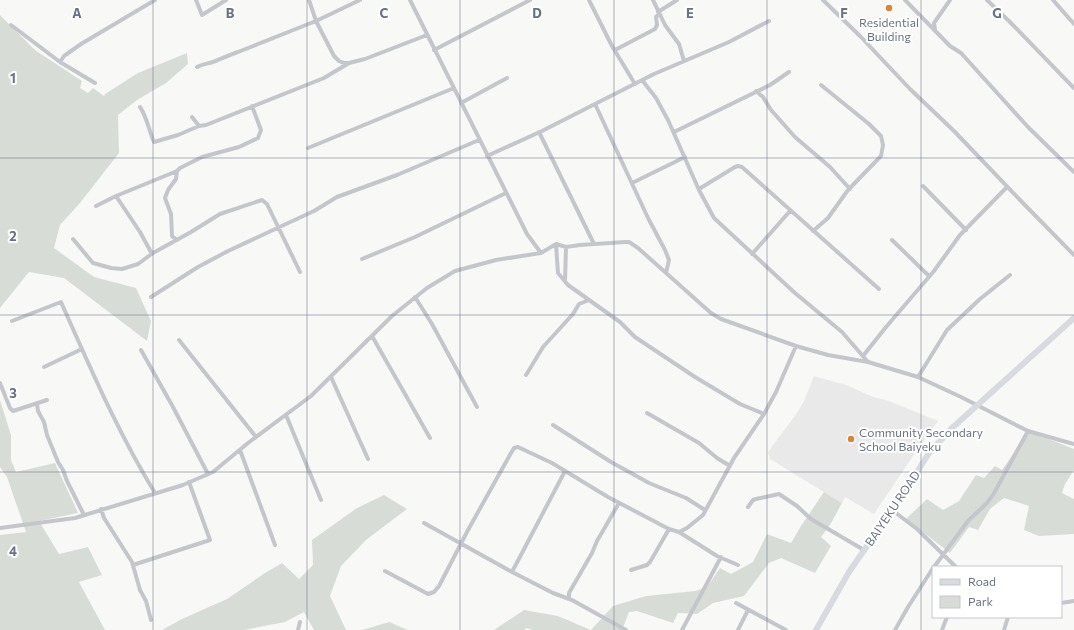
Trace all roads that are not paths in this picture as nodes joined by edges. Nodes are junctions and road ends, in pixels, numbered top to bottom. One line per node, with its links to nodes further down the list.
1 (155, 0): 28 (street)
2 (196, 0): 3 (street)
3 (226, 0)
4 (309, 0): 17 (street)
5 (360, 0): 17 (street)
6 (410, 0): 24 (street)
7 (530, 0): 25 (street)
8 (589, 0): 26 (street)
9 (653, 0): 16 (street)
10 (677, 0): 16 (street)
11 (823, 0): 58 (street)
12 (905, 0): 20 (street)
13 (950, 0): 19 (street)
14 (986, 0): 39 (street)
15 (1053, 0): 21 (street)
16 (659, 13): 26 (street); 27 (street)
17 (316, 21): 29 (street); 30 (street)
18 (769, 21): 27 (street)
19 (934, 22): 20 (street); 23 (street)
20 (928, 24): 23 (street)
21 (1074, 24)
22 (11, 26): 28 (street)
23 (935, 30): 55 (street)
24 (427, 35): 25 (street); 29 (street)
25 (434, 50): 38 (street)
26 (615, 50): 35 (street)
27 (684, 61): 33 (street)
28 (60, 62): 34 (street)
29 (349, 63): 44 (street)
30 (197, 67)
31 (790, 72): 37 (street)
32 (507, 78): 42 (street)
33 (642, 80): 35 (street); 49 (street)
34 (95, 83)
35 (634, 84): 43 (street)
36 (821, 85): 60 (street)
37 (764, 87): 40 (street); 41 (street)
38 (454, 88): 42 (street); 51 (street)
39 (1074, 88)
40 (756, 91): 41 (street); 49 (street)
41 (763, 97): 60 (street)
42 (461, 103): 50 (street)
43 (595, 104): 48 (street); 56 (street)
44 (252, 106): 47 (street); 54 (street)
45 (140, 107): 47 (street)
46 (192, 117): 47 (street)
47 (199, 126)
48 (539, 132): 52 (street); 72 (street)
49 (674, 132): 53 (street)
50 (480, 140): 52 (street); 65 (street)
51 (308, 148)
52 (487, 156): 61 (street)
53 (685, 157): 56 (street); 59 (street)
54 (177, 172): 62 (street); 69 (street)
55 (1074, 172)
56 (632, 183): 80 (street)
57 (923, 186): 66 (street)
58 (1007, 187): 66 (street); 77 (street)
59 (699, 189): 64 (street); 76 (street)
60 (850, 189): 67 (street)
61 (506, 193): 74 (street); 78 (street)
62 (116, 196): 63 (street); 75 (street)
63 (96, 206)
64 (790, 211): 67 (street); 76 (street)
65 (278, 228): 69 (street); 79 (street); 86 (street)
66 (966, 230): 82 (street)
67 (813, 231): 84 (street)
68 (73, 239): 75 (street)
69 (177, 240): 75 (street)
70 (892, 240): 82 (street)
71 (556, 244): 73 (street); 74 (street); 83 (street)
72 (594, 244): 73 (street); 80 (street)
73 (566, 247): 83 (street)
74 (541, 253): 87 (street)
75 (152, 254)
76 (752, 254): 96 (street)
77 (1074, 255)
78 (362, 259)
79 (300, 272)
80 (666, 273): 94 (street)
81 (1010, 275): 104 (street)
82 (929, 276): 98 (street)
83 (565, 282): 85 (street)
84 (879, 289)
85 (579, 294): 88 (street); 89 (street)
86 (151, 297)
87 (415, 297): 92 (street); 109 (street)
88 (589, 300): 89 (street); 111 (street)
89 (579, 304): 102 (street)
90 (1074, 318): 108 (main road, BAIYEKU ROAD)
91 (12, 321): 95 (street)
92 (372, 336): 103 (street); 116 (street)
93 (179, 340): 115 (street)
94 (796, 346): 99 (street); 111 (street)
95 (82, 349): 101 (street); 124 (street)
96 (858, 349): 98 (street); 99 (street)
97 (141, 350): 122 (street)
98 (863, 356): 100 (street)
99 (854, 359): 100 (street)
100 (868, 362): 104 (street)
101 (44, 367)
102 (526, 375)
103 (331, 377): 112 (street); 119 (street)
104 (918, 377): 108 (street)
105 (0, 383): 107 (street)
106 (47, 400): 107 (street)
107 (37, 404): 131 (street)
108 (977, 405): 114 (street); 130 (main road, BAIYEKU ROAD)
109 (477, 407)
110 (647, 413): 120 (street)
111 (764, 414): 120 (street)
112 (286, 415): 115 (street); 125 (street)
113 (553, 425): 129 (street)
114 (1028, 431): 117 (street); 139 (street)
115 (256, 437): 118 (street)
116 (430, 438)
117 (1074, 444)
118 (240, 450): 122 (street); 136 (street)
119 (368, 459)
120 (730, 466): 129 (street)
121 (565, 471): 126 (street); 137 (street); 148 (street)
122 (208, 474): 123 (street)
123 (189, 482): 124 (street); 141 (street)
124 (155, 493): 128 (street)
125 (321, 500)
126 (619, 503): 134 (street); 149 (street)
127 (748, 507): 138 (street)
128 (101, 510): 131 (street); 141 (street)
129 (705, 510): 135 (street)
130 (892, 510): 138 (main road, BAIYEKU ROAD); 139 (street)
131 (84, 515): 133 (street)
132 (424, 523): 137 (street)
133 (0, 528)
134 (669, 529): 135 (street); 145 (street)
135 (679, 532): 140 (street)
136 (275, 545)
137 (463, 545): 147 (street); 148 (street)
138 (864, 550): 165 (main road, BAIYEKU ROAD)
139 (943, 554): 143 (street); 144 (street)
140 (721, 557): 142 (street); 162 (street)
141 (133, 565): 158 (street)
142 (738, 565)
143 (934, 566)
144 (955, 566)
145 (631, 570)
146 (932, 570): 166 (street)
147 (384, 571)
148 (512, 572): 150 (street)
149 (569, 594): 150 (street); 151 (street)
150 (562, 597): 151 (street)
151 (569, 599): 161 (street)
152 (1074, 601): 154 (street)
153 (736, 603): 155 (street)
154 (1062, 603)
155 (748, 610): 163 (street); 164 (street)
156 (947, 618): 167 (street)
157 (1008, 618): 168 (street)
158 (150, 620)
159 (300, 622): 160 (street)
160 (298, 630)
161 (626, 630)
162 (682, 630)
163 (738, 630)
164 (786, 630)
165 (816, 630)
166 (895, 630)
167 (942, 630)
168 (1004, 630)

